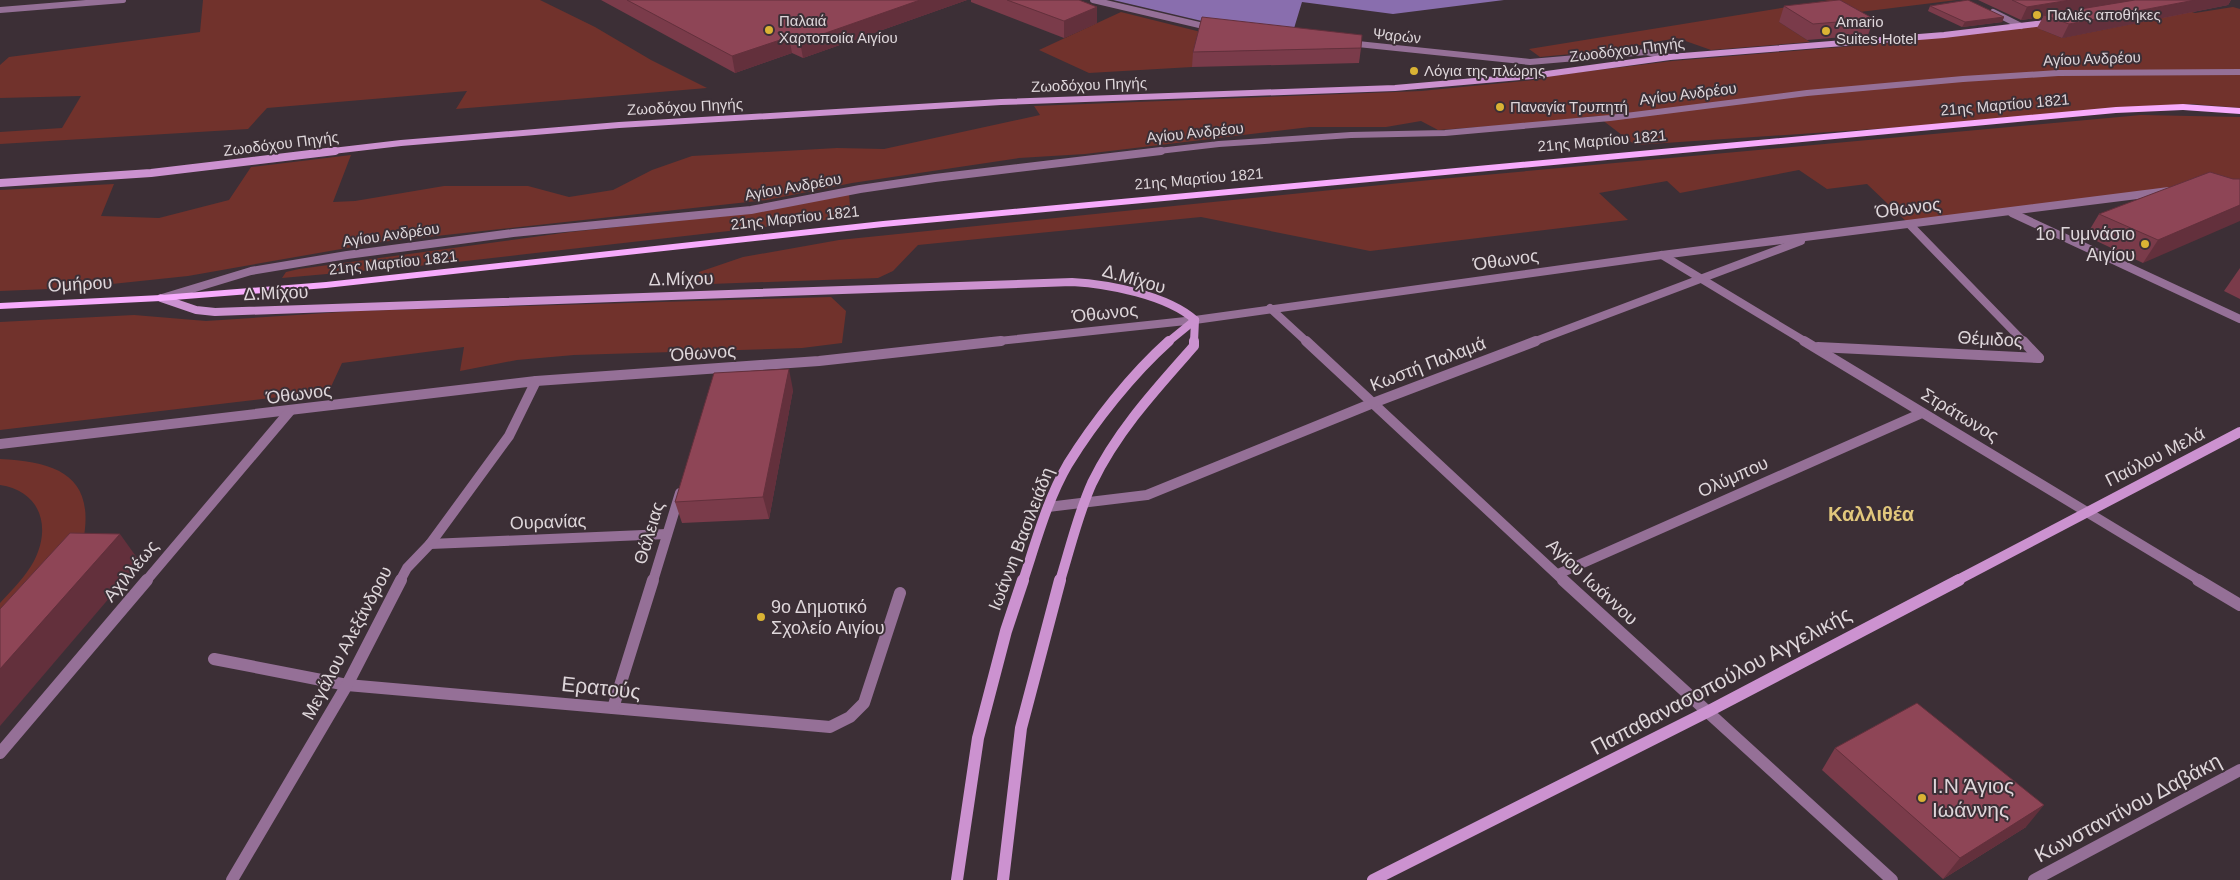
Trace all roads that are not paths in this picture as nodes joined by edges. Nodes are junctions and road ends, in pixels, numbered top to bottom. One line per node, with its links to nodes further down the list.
1 (123, 0): 3 (street)
2 (1093, 0): 7 (street)
3 (0, 10)
4 (1990, 11): 6 (street)
5 (2056, 21): 6 (street, Ζωοδόχου Πηγής)
6 (2021, 26): 9 (street, Ζωοδόχου Πηγής)
7 (1221, 29)
8 (1338, 42): 9 (street, Ψαρών)
9 (1670, 57): 12 (street, Ζωοδόχου Πηγής)
10 (2240, 72): 19 (street, Αγίου Ανδρέου)
11 (2240, 110): 19 (main road, 21ης Μαρτίου 1821)
12 (0, 183)
13 (2180, 189): 14 (street, Όθωνος)
14 (2009, 212): 15 (street, Όθωνος); 22 (street)
15 (1910, 225): 16 (street, Όθωνος); 24 (street, Θέμιδος)
16 (1816, 236): 17 (street, Όθωνος); 18 (street, Κωστή Παλαμά)
17 (1662, 255): 18 (street, Στράτωνος); 21 (street, Όθωνος)
18 (1702, 279): 24 (street, Στράτωνος); 26 (street, Κωστή Παλαμά)
19 (162, 298): 20 (main road, Ομήρου); 23 (street, Δ.Μίχου)
20 (0, 306)
21 (1270, 308): 23 (street, Όθωνος); 26 (street, Αγίου Ιωάννου)
22 (2240, 319)
23 (1195, 320): 25 (street, Όθωνος); 32 (street); 33 (street, Ιωάννη Βασιλειάδη)
24 (1814, 346): 28 (street, Στράτωνος)
25 (536, 380): 27 (street, Όθωνος); 36 (street, Μεγάλου Αλεξάνδρου)
26 (1373, 403): 32 (street, Κωστή Παλαμά); 37 (street, Αγίου Ιωάννου)
27 (290, 411): 30 (street, Όθωνος); 44 (street, Αχιλλέως)
28 (1922, 413): 34 (street, Στράτωνος); 37 (street, Ολύμπου)
29 (2240, 432): 34 (street, Παύλου Μελά)
30 (0, 444)
31 (684, 479): 35 (street, Θάλειας)
32 (1086, 504): 33 (street, Κωστή Παλαμά); 48 (street)
33 (1048, 508): 47 (street, Ιωάννη Βασιλειάδη)
34 (2085, 512): 39 (street, Στράτωνος); 43 (street, Παπαθανασοπούλου Αγγελικής)
35 (667, 534): 36 (street, Ουρανίας); 42 (street, Θάλειας)
36 (430, 544): 41 (street, Μεγάλου Αλεξάνδρου)
37 (1558, 574): 43 (street, Αγίου Ιωάννου)
38 (900, 593): 42 (street, Ερατούς)
39 (2240, 605)
40 (214, 659): 41 (street, Ερατούς)
41 (347, 685): 42 (street, Ερατούς); 46 (street, Μεγάλου Αλεξάνδρου)
42 (613, 708)
43 (1707, 712): 49 (street, Παπαθανασοπούλου Αγγελικής); 50 (street, Αγίου Ιωάννου)
44 (0, 753)
45 (2240, 770): 51 (street, Κωνσταντίνου Δαβάκη)
46 (232, 880)
47 (957, 880)
48 (1003, 880)
49 (1373, 880)
50 (1892, 880)
51 (2034, 880)

